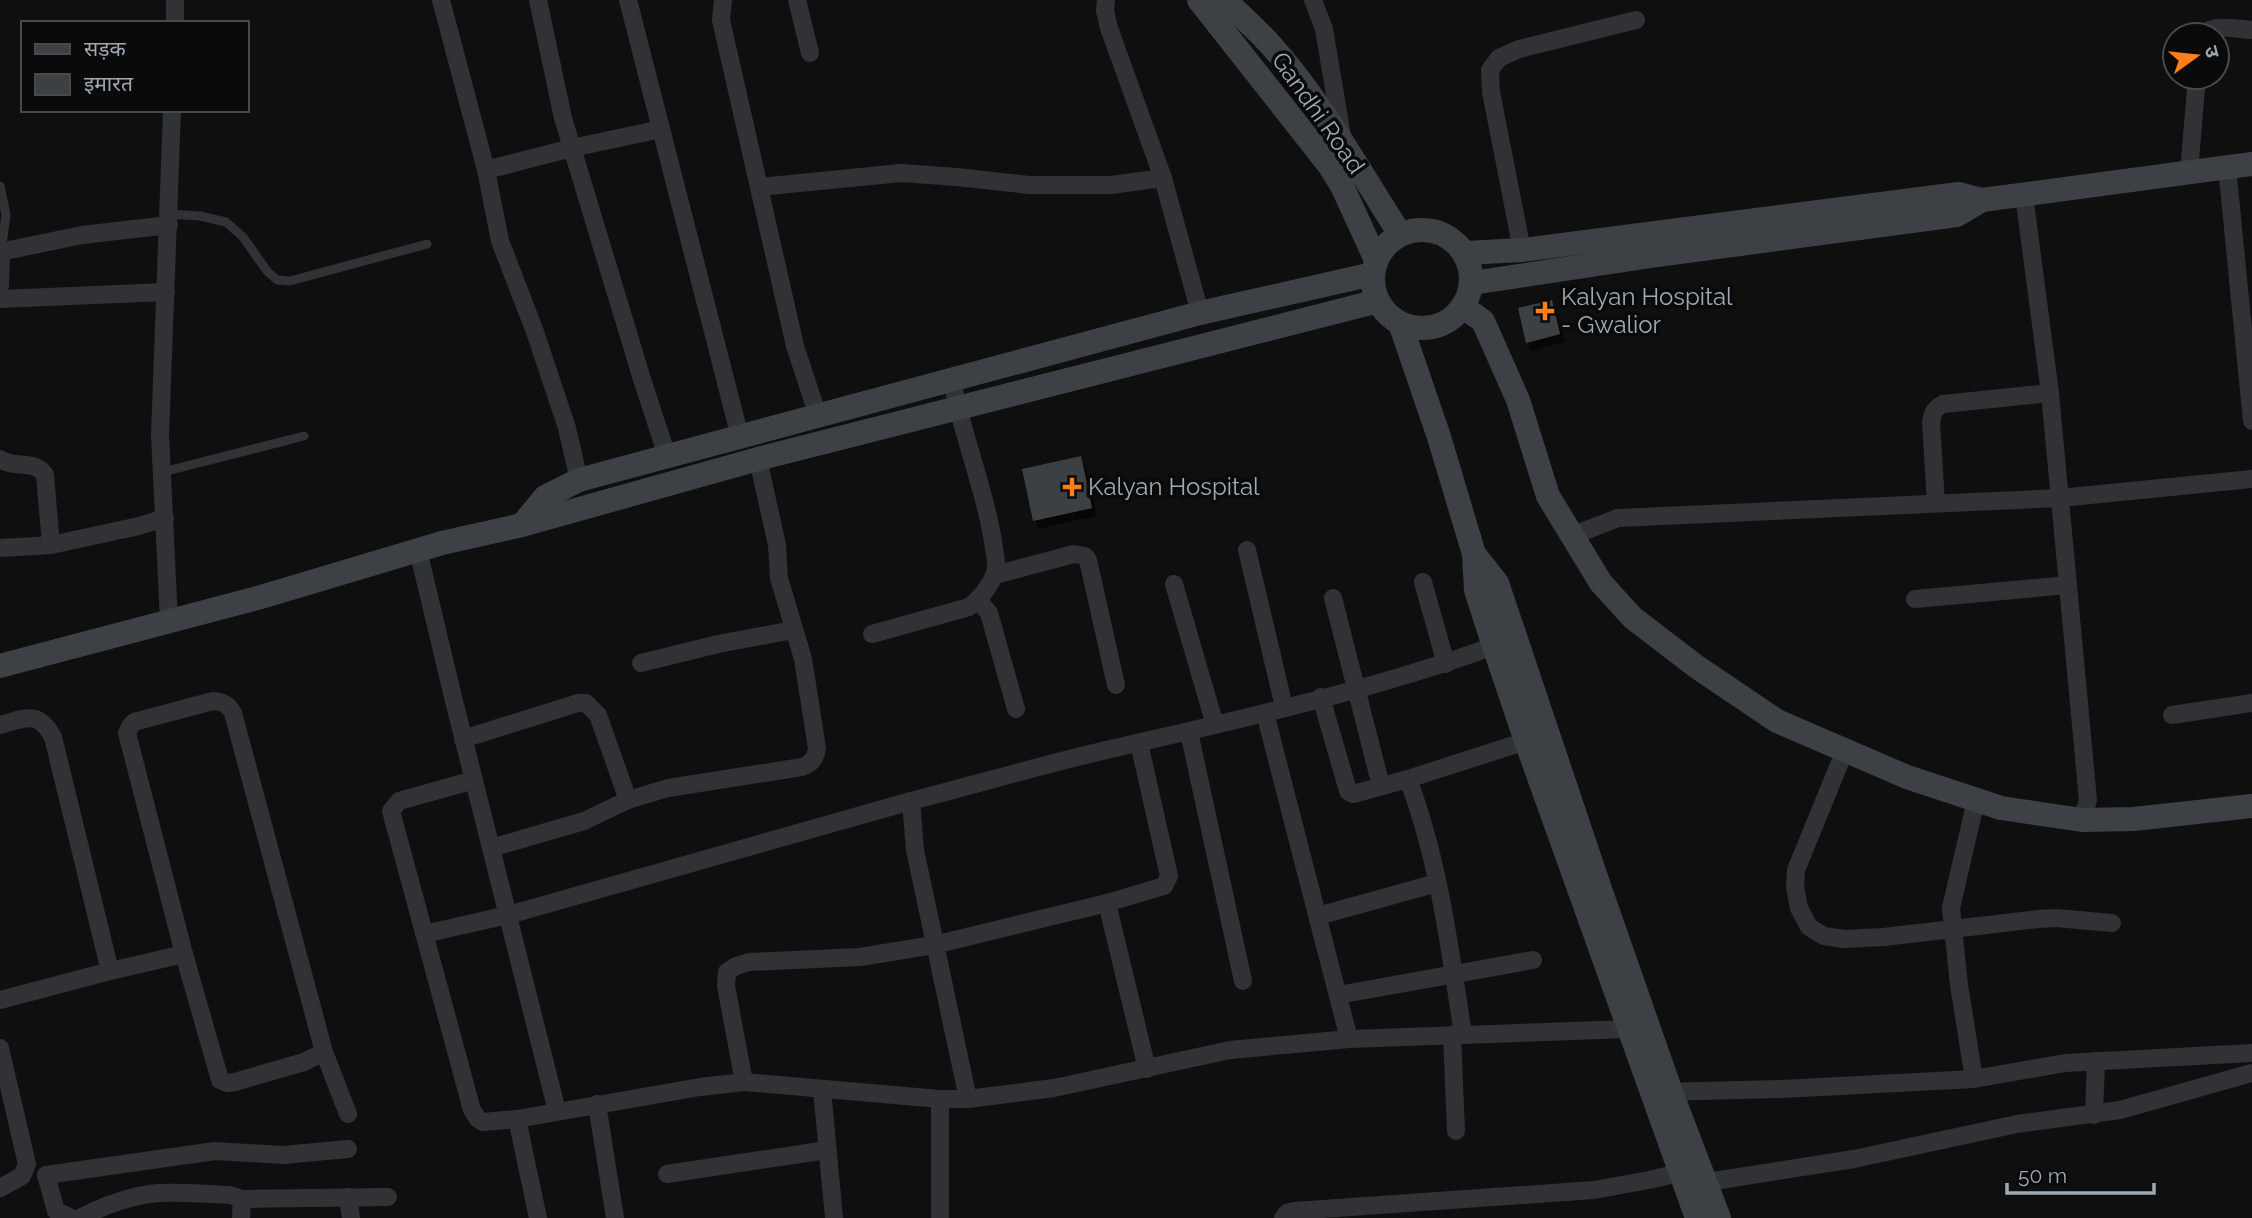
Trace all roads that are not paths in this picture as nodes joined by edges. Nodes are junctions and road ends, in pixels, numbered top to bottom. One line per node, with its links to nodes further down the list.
1 (175, 0): 12 (street)
2 (441, 0): 23 (street)
3 (538, 0): 19 (street)
4 (628, 0): 18 (street)
5 (723, 0): 27 (street)
6 (797, 0): 15 (street)
7 (1106, 0): 25 (street)
8 (1199, 0): 20 (main road)
9 (1225, 0): 20 (main road, Gandhi Road)
10 (1313, 0): 20 (street)
11 (1636, 20): 33 (street)
12 (175, 21)
13 (2231, 29): 14 (street)
14 (2252, 30)
15 (810, 53)
16 (2196, 91): 24 (street)
17 (172, 112): 30 (street)
18 (661, 130): 19 (street); 51 (street)
19 (572, 148): 23 (street); 52 (street)
20 (1336, 156): 31 (main road, Gandhi Road); 36 (main road)
21 (2252, 164): 22 (main road)
22 (2227, 167): 24 (main road); 49 (street)
23 (486, 170): 57 (street)
24 (2189, 172): 28 (main road)
25 (1163, 178): 27 (street); 43 (street)
26 (0, 186): 34 (lane)
27 (760, 187): 48 (street)
28 (2024, 195): 29 (main road); 46 (street)
29 (1982, 200): 33 (main road); 37 (main road)
30 (169, 220): 32 (lane); 34 (street); 39 (street)
31 (1400, 234): 35 (main road); 36 (main road)
32 (427, 244)
33 (1522, 250): 35 (main road)
34 (1, 252): 38 (street)
35 (1465, 253): 37 (main road)
36 (1374, 267): 41 (main road); 43 (main road)
37 (1472, 284): 42 (main road)
38 (0, 286)
39 (166, 292): 40 (street); 55 (street)
40 (0, 299)
41 (1378, 301): 44 (main road); 47 (main road)
42 (1463, 307): 44 (main road); 62 (main road)
43 (1200, 313): 45 (main road)
44 (1400, 323): 67 (main road)
45 (952, 380): 47 (street); 48 (main road)
46 (2050, 393): 58 (street); 59 (street)
47 (957, 408): 54 (main road); 68 (street)
48 (818, 416): 51 (main road)
49 (2252, 421)
50 (304, 436): 55 (lane)
51 (740, 437): 52 (main road)
52 (667, 456): 57 (main road)
53 (0, 459): 63 (street)
54 (758, 459): 61 (main road); 76 (street)
55 (163, 472): 60 (street)
56 (2252, 479): 58 (street)
57 (579, 480): 61 (main road)
58 (2060, 498): 59 (street); 71 (street)
59 (1936, 503): 62 (street)
60 (165, 518): 63 (street); 75 (street)
61 (522, 526): 65 (main road)
62 (1571, 536): 96 (main road)
63 (51, 545): 64 (street)
64 (0, 548)
65 (418, 550): 75 (main road); 93 (street)
66 (1247, 550): 86 (street)
67 (1474, 554): 78 (main road); 133 (main road)
68 (995, 575): 74 (street); 82 (street)
69 (1423, 582): 80 (street)
70 (1174, 584): 90 (street)
71 (2068, 585): 73 (street); 104 (street)
72 (1332, 598): 83 (street)
73 (1914, 599)
74 (978, 600): 77 (street); 87 (street)
75 (169, 621): 81 (main road)
76 (793, 630): 79 (street); 100 (street)
77 (872, 634)
78 (1494, 646): 80 (street); 94 (main road)
79 (640, 663)
80 (1446, 663): 83 (street)
81 (0, 666)
82 (1116, 685)
83 (1357, 688): 84 (street); 99 (street)
84 (1321, 697): 86 (street); 99 (street)
85 (2252, 703): 89 (street)
86 (1284, 708): 88 (street)
87 (1016, 709)
88 (1265, 713): 90 (street); 109 (street)
89 (2172, 715)
90 (1215, 725): 92 (street)
91 (0, 726): 116 (street)
92 (1189, 732): 95 (street); 118 (street)
93 (463, 739): 98 (street); 100 (street)
94 (1525, 741): 97 (street); 121 (main road)
95 (1139, 743): 102 (street); 107 (street)
96 (1845, 750): 101 (main road); 111 (street)
97 (1408, 779): 99 (street); 106 (street)
98 (474, 780): 105 (street); 112 (street)
99 (1381, 786)
100 (628, 800): 105 (street)
101 (1976, 800): 104 (main road); 111 (street)
102 (911, 801): 108 (street); 113 (street)
103 (2252, 806): 104 (main road)
104 (2082, 820)
105 (491, 848): 108 (street)
106 (1437, 883): 109 (street); 117 (street)
107 (1107, 903): 113 (street); 128 (street)
108 (508, 915): 112 (street); 137 (street)
109 (1318, 916): 120 (street)
110 (2112, 923): 111 (street)
111 (1951, 928): 130 (street)
112 (424, 934): 140 (street)
113 (934, 945): 131 (street); 135 (street)
114 (184, 954): 116 (street); 125 (street); 125 (street)
115 (1534, 960): 117 (street)
116 (110, 971): 119 (street)
117 (1452, 973): 120 (street); 122 (street)
118 (1244, 981)
119 (1, 995)
120 (1338, 995): 123 (street)
121 (1629, 1029): 122 (street); 133 (main road)
122 (1457, 1035): 123 (street); 141 (street)
123 (1349, 1039): 128 (street)
124 (0, 1048): 146 (street)
125 (324, 1052): 138 (street)
126 (2252, 1053): 127 (street)
127 (2096, 1061): 130 (street); 139 (street)
128 (1147, 1069): 135 (street)
129 (2252, 1073): 139 (street)
130 (1974, 1079): 133 (street)
131 (744, 1082): 132 (street); 136 (street)
132 (822, 1090): 134 (street); 143 (street)
133 (1662, 1092): 145 (main road)
134 (940, 1099): 135 (street); 157 (street)
135 (968, 1099)
136 (597, 1104): 137 (street); 155 (street)
137 (557, 1111): 140 (street)
138 (348, 1114)
139 (2094, 1115): 145 (street)
140 (517, 1119): 154 (street)
141 (1456, 1131)
142 (348, 1149): 150 (street)
143 (827, 1150): 144 (street); 156 (street)
144 (667, 1174)
145 (1697, 1174): 158 (street); 159 (main road); 160 (main road)
146 (0, 1188)
147 (348, 1197): 148 (street); 149 (street); 153 (street)
148 (388, 1197)
149 (242, 1199): 151 (street); 152 (street)
150 (71, 1218)
151 (80, 1218)
152 (241, 1218)
153 (351, 1218)
154 (538, 1218)
155 (615, 1218)
156 (834, 1218)
157 (940, 1218)
158 (1283, 1218)
159 (1697, 1218)
160 (1720, 1218)

